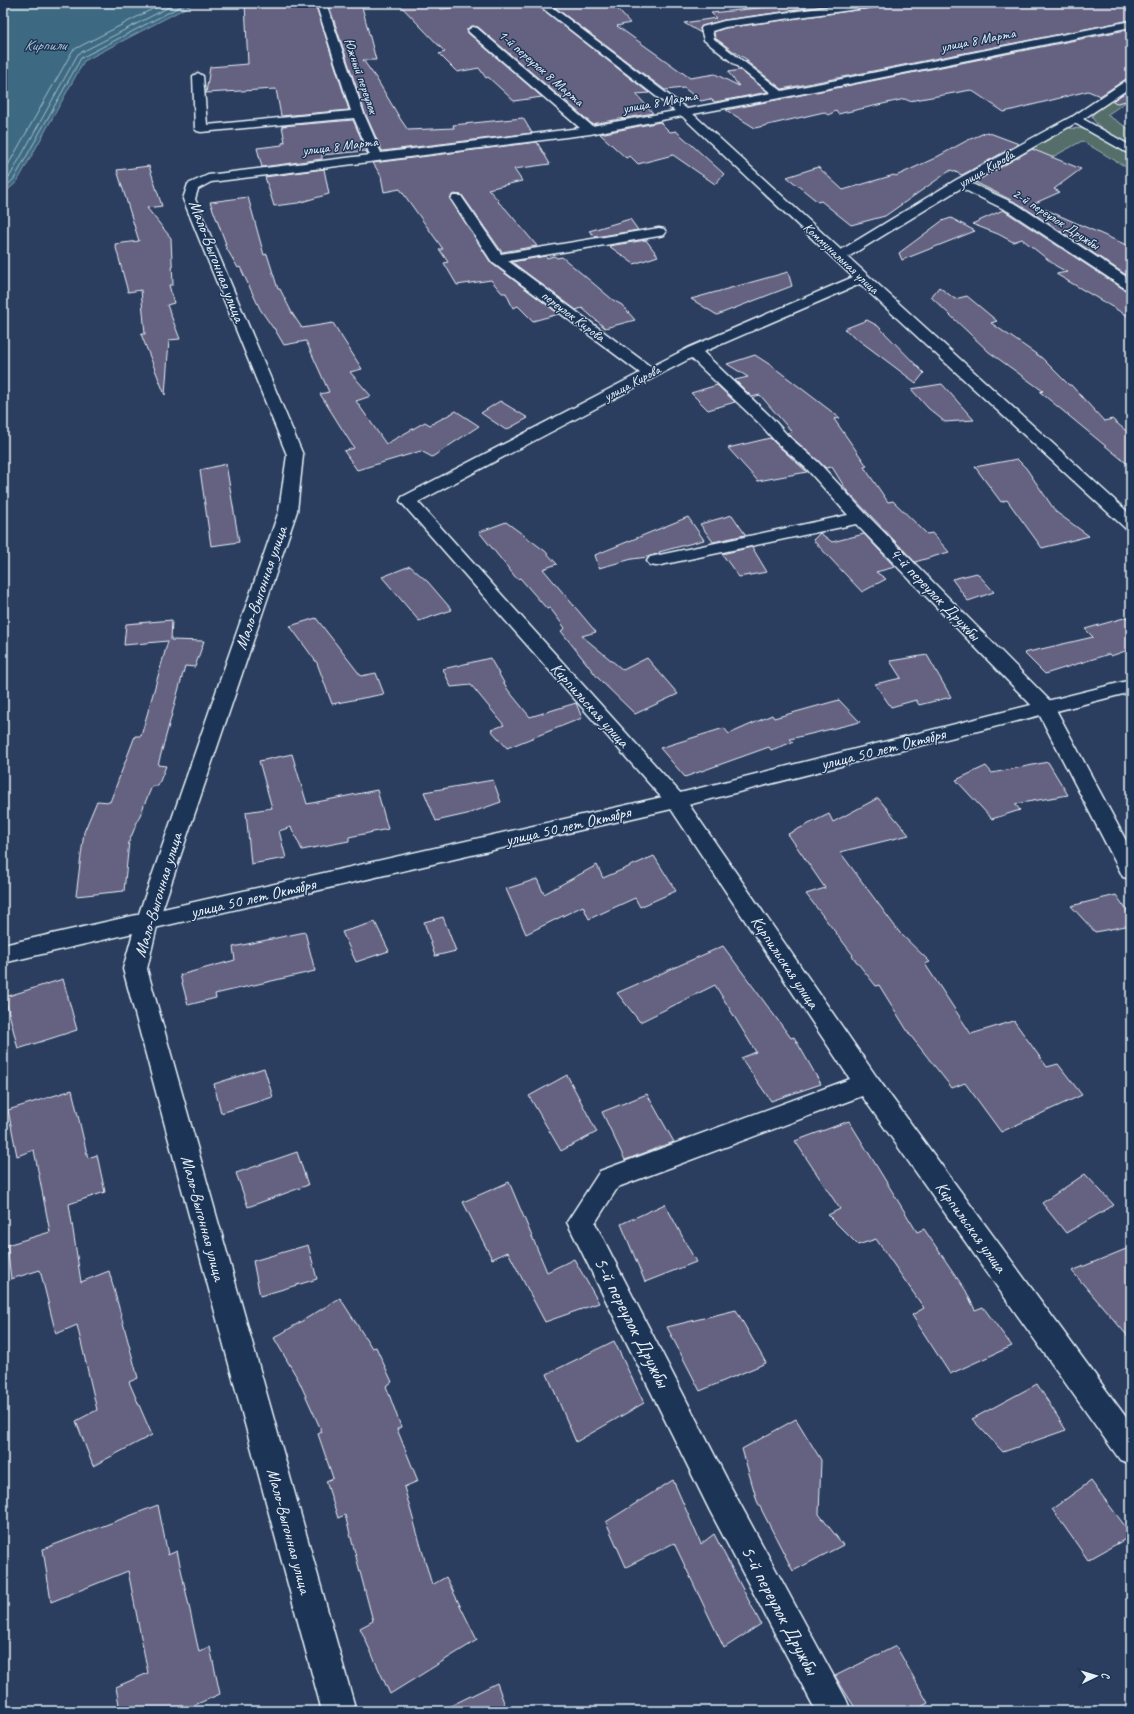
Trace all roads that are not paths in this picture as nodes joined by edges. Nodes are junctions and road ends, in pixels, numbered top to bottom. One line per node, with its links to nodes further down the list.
1 (320, 3): 10 (street, Южный переулок)
2 (541, 3): 9 (street, Коммунальная улица)
3 (879, 3): 8 (street)
4 (1131, 24): 8 (street, улица 8 Марта)
5 (473, 30): 12 (street, 1-й переулок 8 Марта)
6 (198, 76): 10 (street)
7 (1131, 82): 11 (street, улица Кирова)
8 (780, 95): 9 (street, улица 8 Марта)
9 (685, 113): 12 (street, улица 8 Марта); 19 (street, Коммунальная улица)
10 (358, 114): 14 (street, Южный переулок)
11 (1075, 119): 13 (street); 15 (street, улица Кирова)
12 (590, 130): 14 (street, улица 8 Марта)
13 (1131, 151)
14 (377, 157): 16 (street, улица 8 Марта)
15 (960, 184): 19 (street, улица Кирова); 22 (street, 2-й переулок Дружбы)
16 (192, 187): 33 (street, Мало-Выгонная улица)
17 (457, 199): 20 (street, переулок Кирова)
18 (659, 232): 20 (street)
19 (840, 256): 21 (street, Коммунальная улица)
20 (498, 258): 24 (street, переулок Кирова)
21 (862, 278): 23 (street, улица Кирова); 27 (street, Коммунальная улица)
22 (1131, 286)
23 (693, 351): 24 (street, улица Кирова); 26 (street, 4-й переулок Дружбы)
24 (649, 373): 25 (street, улица Кирова)
25 (408, 501): 31 (street, Кирпильская улица)
26 (860, 518): 28 (street); 30 (street, 4-й переулок Дружбы)
27 (1131, 524)
28 (656, 561)
29 (1131, 686): 30 (street, улица 50 лет Октября)
30 (1046, 709): 31 (street, улица 50 лет Октября); 32 (street, 4-й переулок Дружбы)
31 (676, 801): 33 (street, улица 50 лет Октября); 35 (street, Кирпильская улица)
32 (1131, 871)
33 (147, 922): 34 (street, улица 50 лет Октября); 37 (street, Мало-Выгонная улица)
34 (3, 954)
35 (867, 1083): 36 (street, Кирпильская улица); 38 (street, 5-й переулок Дружбы)
36 (1131, 1449)
37 (339, 1711)
38 (834, 1711)

